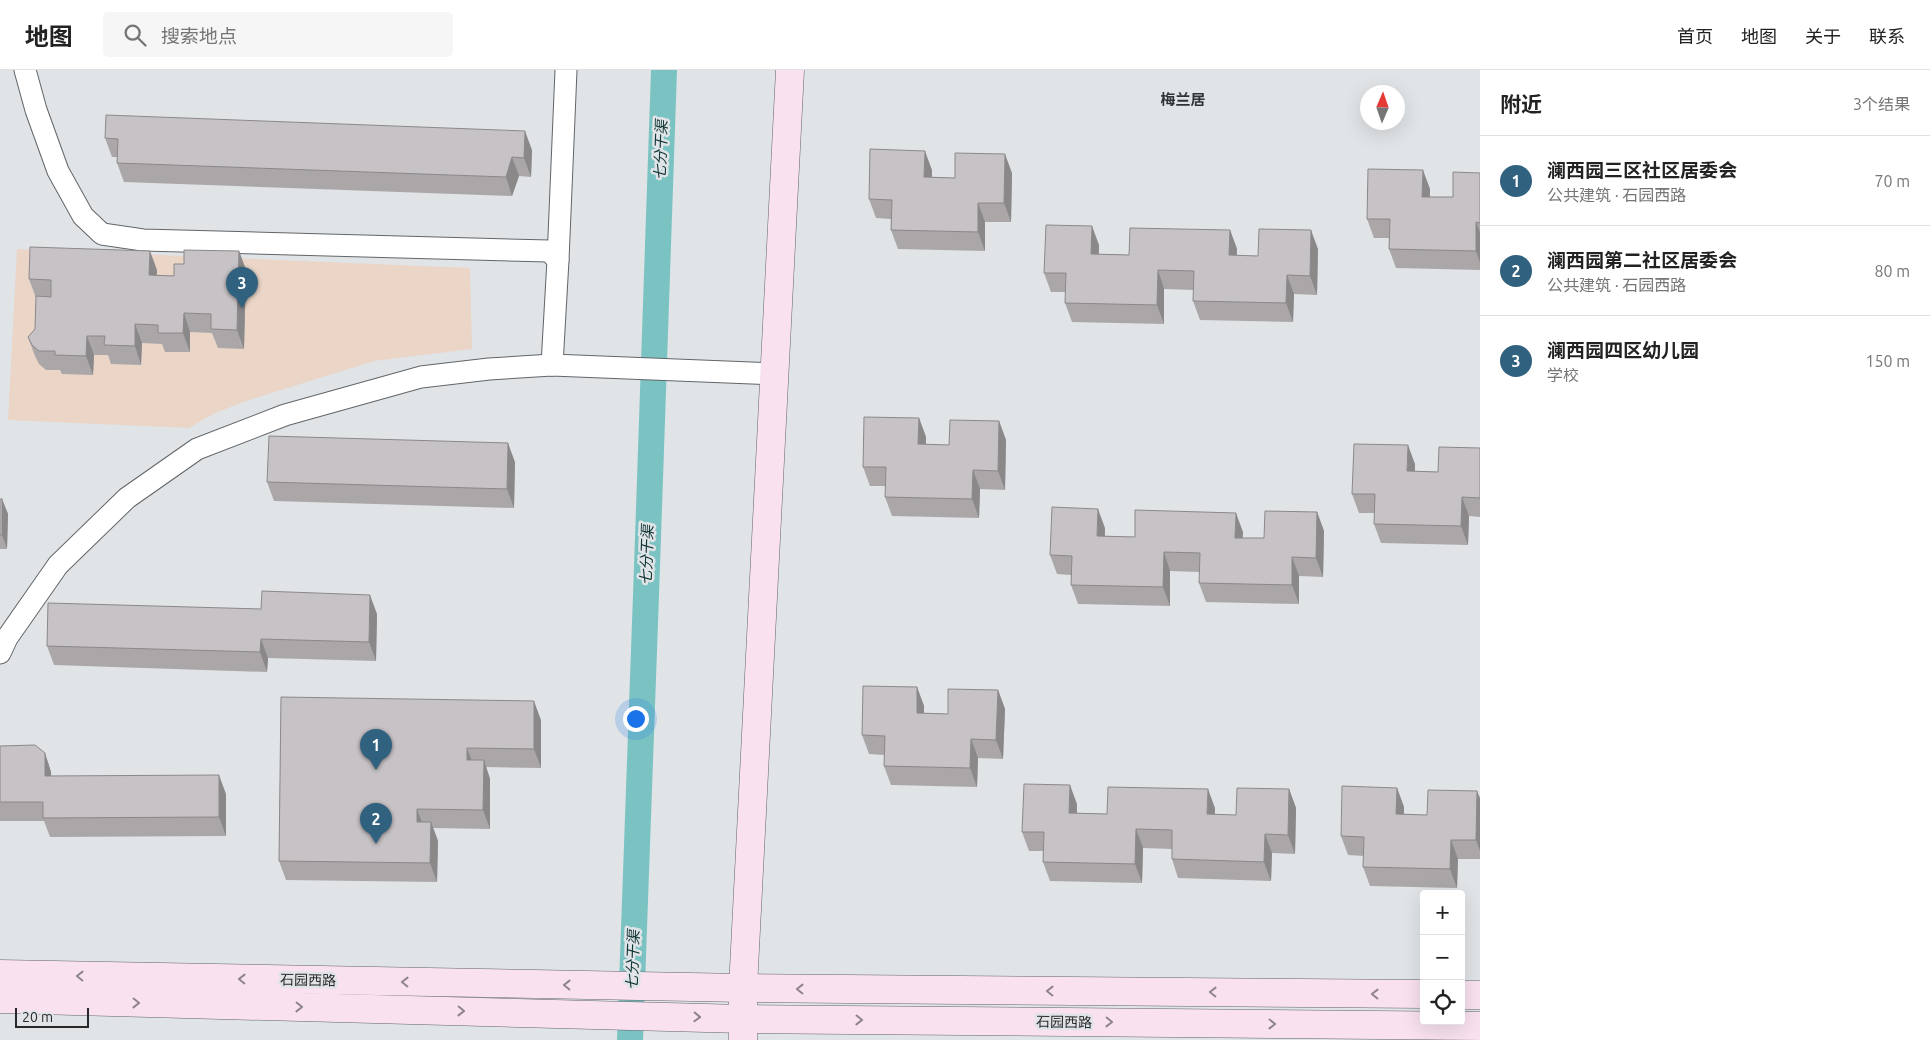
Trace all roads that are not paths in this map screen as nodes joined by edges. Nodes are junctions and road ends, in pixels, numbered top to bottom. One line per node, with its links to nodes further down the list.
1 (25, 70): 4 (street)
2 (566, 70): 4 (street)
3 (790, 70): 6 (street)
4 (558, 260): 5 (street)
5 (552, 365): 6 (street); 7 (street)
6 (774, 374): 9 (street)
7 (0, 653)
8 (0, 974): 9 (street, 石园西路, one-way to 8)
9 (743, 988): 10 (street, one-way to 9); 15 (street)
10 (1420, 994)
11 (1465, 995): 12 (street)
12 (1480, 995)
13 (0, 999): 15 (street, 石园西路, one-way to 15)
14 (1480, 1026): 15 (street, 石园西路, one-way to 14)
15 (743, 1029)

